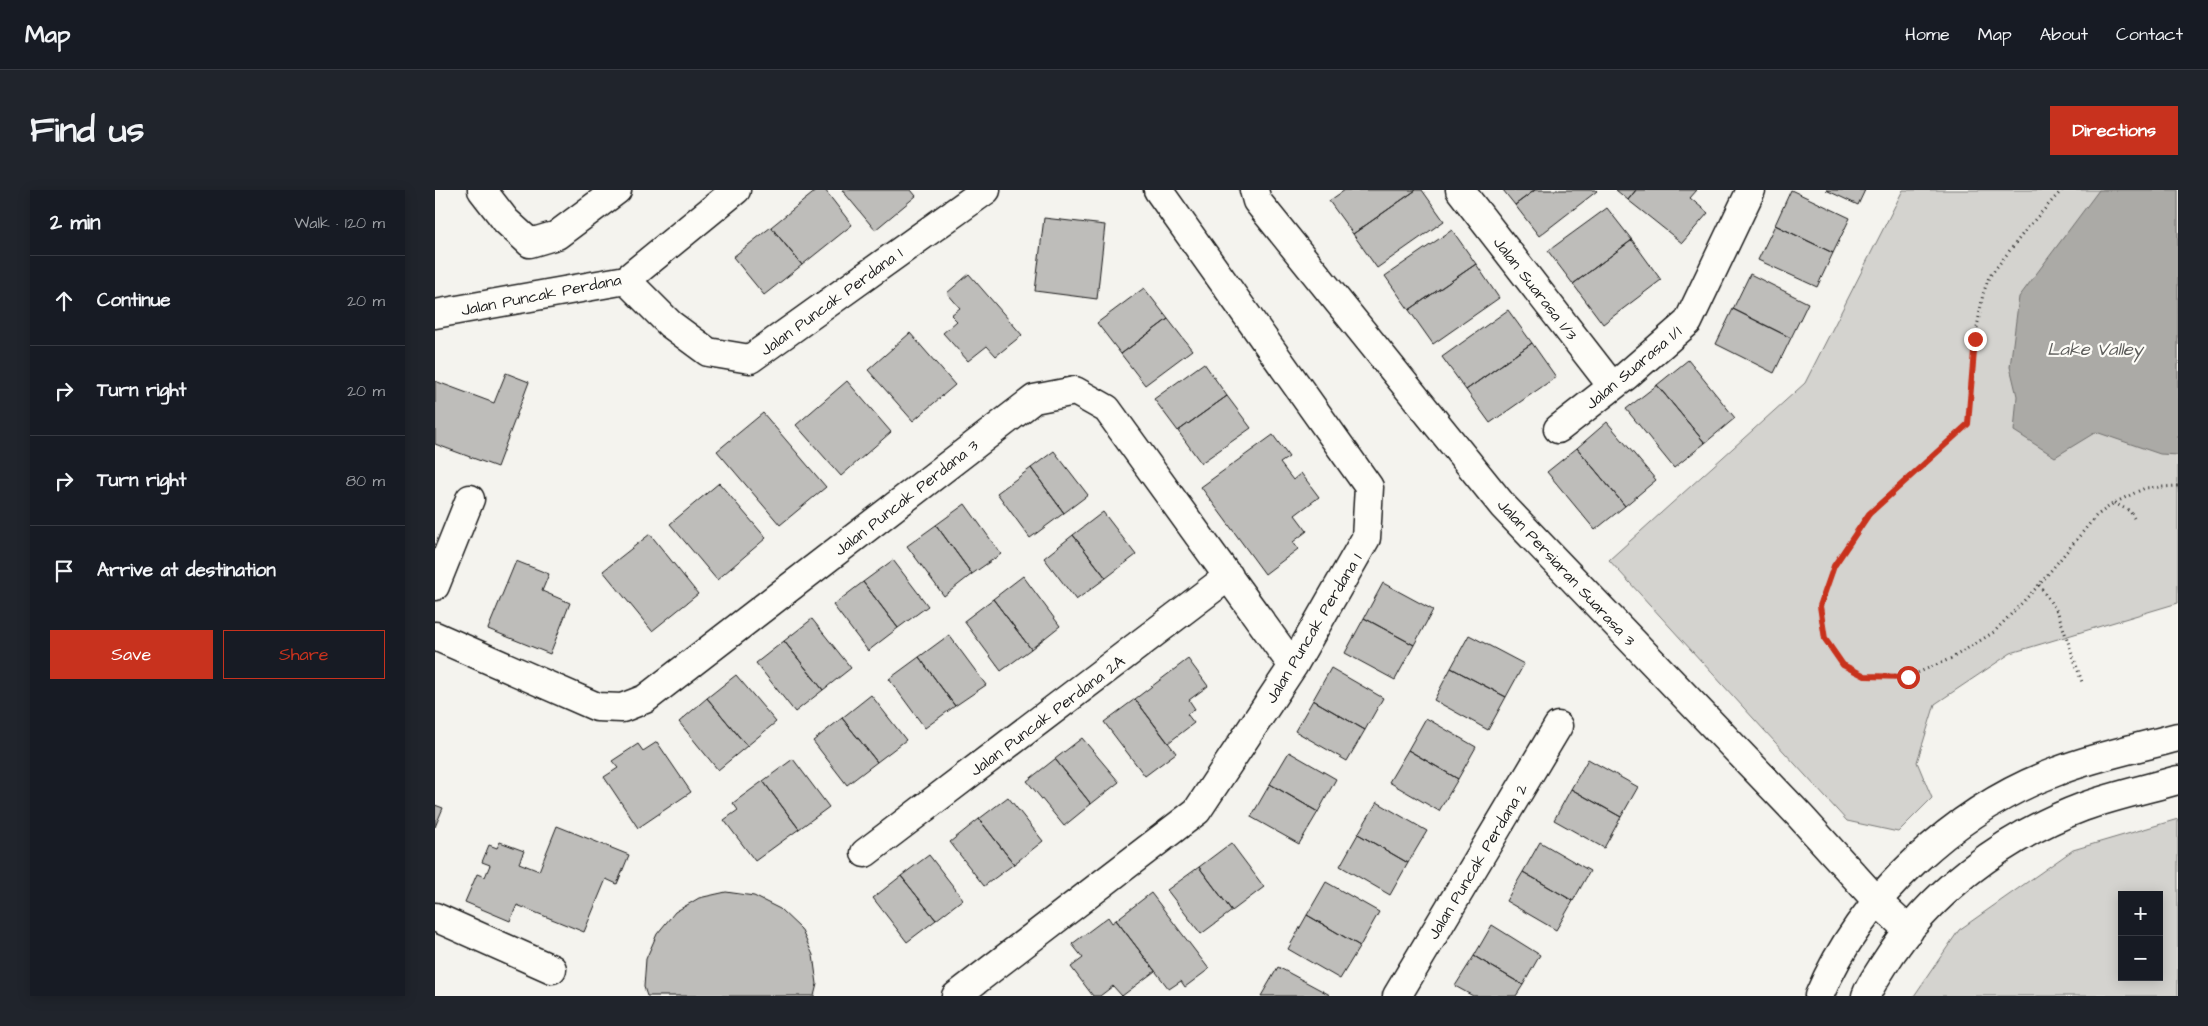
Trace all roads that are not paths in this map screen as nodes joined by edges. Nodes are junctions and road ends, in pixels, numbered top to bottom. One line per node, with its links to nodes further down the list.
1 (482, 190): 2 (street)
2 (617, 190)
3 (736, 190): 9 (street, Jalan Puncak Perdana)
4 (986, 190): 9 (street, Jalan Puncak Perdana 1)
5 (1158, 190): 17 (street, Jalan Puncak Perdana 1)
6 (1253, 190): 22 (street, Jalan Persiaran Suarasa 3)
7 (1460, 190): 11 (street, Jalan Suarasa 1/3)
8 (1751, 190): 11 (street, Jalan Suarasa 1/1)
9 (626, 280): 10 (street, Jalan Puncak Perdana)
10 (435, 314)
11 (1612, 386): 12 (street, Jalan Suarasa 1/1)
12 (1558, 429)
13 (470, 499): 15 (street)
14 (1229, 576): 16 (street, Jalan Puncak Perdana 3); 17 (street, Jalan Puncak Perdana 3); 21 (street, Jalan Puncak Perdana 2A)
15 (435, 586)
16 (435, 636)
17 (1293, 666): 26 (street, Jalan Puncak Perdana 1)
18 (1558, 726): 27 (street, Jalan Puncak Perdana 2)
19 (2178, 737): 22 (street)
20 (2178, 780): 24 (street)
21 (865, 853)
22 (1877, 901): 24 (street, Jalan Persiaran Suarasa 3); 28 (street)
23 (435, 917): 25 (street)
24 (1909, 931): 29 (street)
25 (552, 969)
26 (956, 996)
27 (1397, 996)
28 (1819, 996)
29 (1866, 996)

